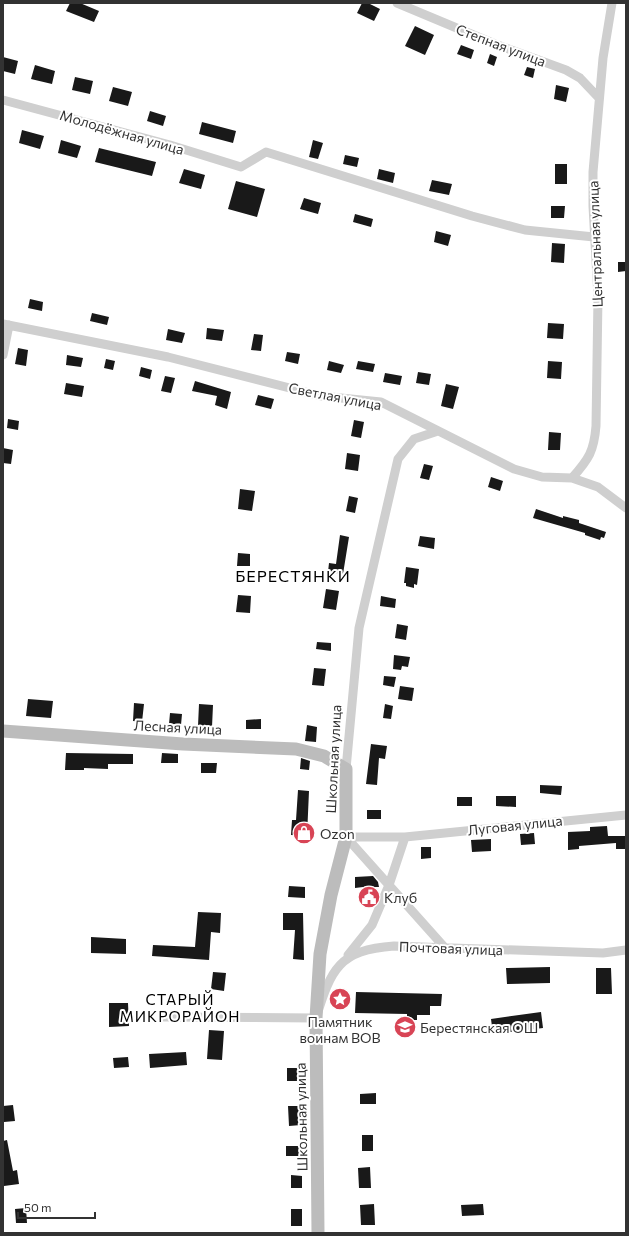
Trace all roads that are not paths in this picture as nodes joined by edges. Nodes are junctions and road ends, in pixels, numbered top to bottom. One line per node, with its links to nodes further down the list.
1 (396, 3): 3 (street, Степная улица)
2 (612, 3): 3 (street, Центральная улица)
3 (598, 97): 5 (street, Центральная улица)
4 (3, 100): 5 (street, Молодёжная улица)
5 (594, 237): 9 (street, Центральная улица)
6 (6, 325): 7 (street); 8 (street, Светлая улица)
7 (3, 354)
8 (438, 431): 9 (street, Светлая улица); 12 (street, Школьная улица)
9 (572, 478): 10 (street, Светлая улица)
10 (626, 508)
11 (3, 731): 12 (street, Лесная улица)
12 (346, 768): 14 (street, Школьная улица)
13 (626, 815): 15 (street, Луговая улица)
14 (346, 837): 15 (street, Луговая улица); 16 (street); 21 (street, Школьная улица)
15 (405, 837): 16 (street)
16 (389, 886): 17 (street); 19 (street)
17 (446, 949): 18 (street, Почтовая улица); 19 (street, Почтовая улица)
18 (626, 950)
19 (345, 959): 21 (street, Почтовая улица)
20 (164, 1016): 21 (street)
21 (316, 1018): 22 (street, Школьная улица)
22 (318, 1233)

